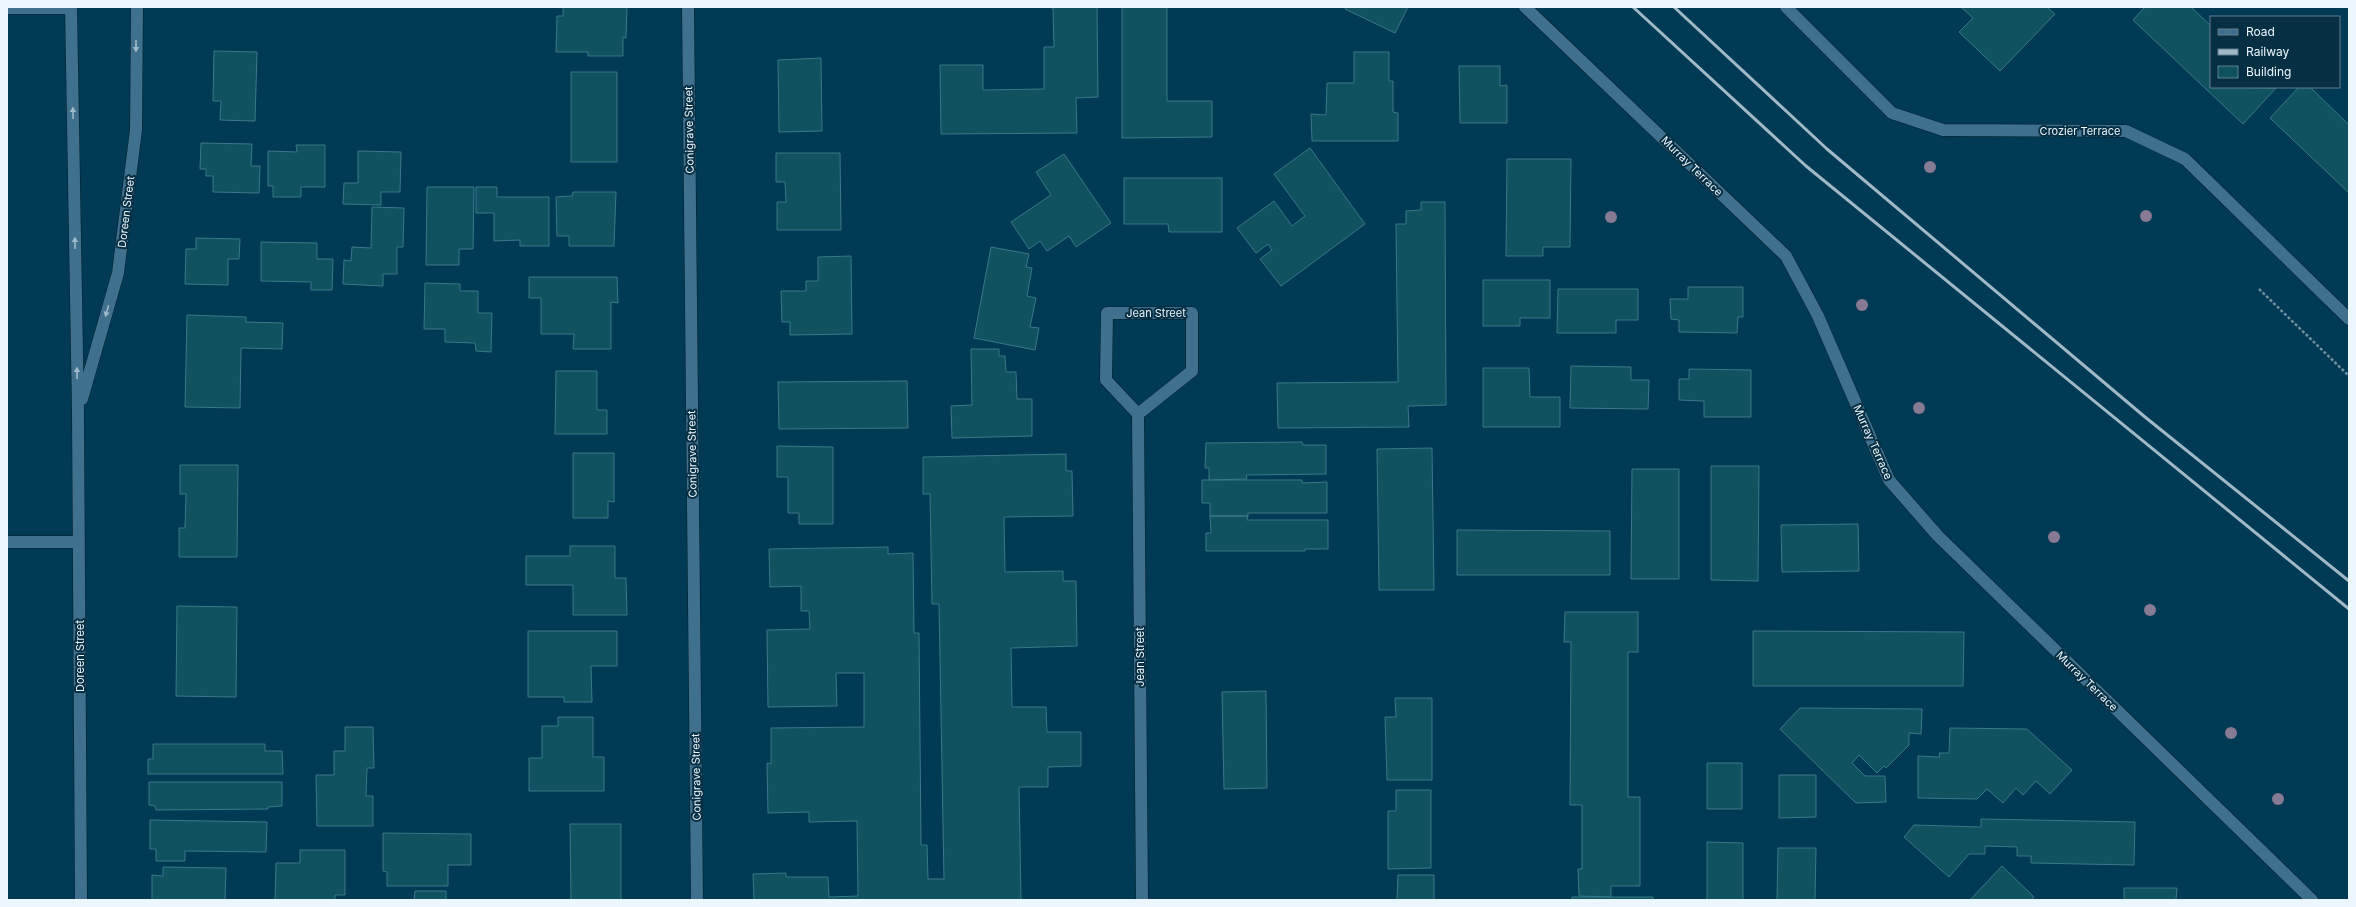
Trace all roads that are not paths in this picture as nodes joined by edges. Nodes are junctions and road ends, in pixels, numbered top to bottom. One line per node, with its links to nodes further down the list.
1 (71, 7): 6 (street); 8 (street, Doreen Street, one-way to 1)
2 (136, 7): 8 (street, Doreen Street, one-way to 8)
3 (688, 7): 13 (street, Conigrave Street)
4 (1525, 7): 15 (street, Murray Terrace)
5 (1786, 7): 7 (street, Crozier Terrace)
6 (7, 8)
7 (2349, 319)
8 (78, 412): 11 (street, Doreen Street)
9 (1138, 414): 9 (street, Jean Street); 14 (street, Jean Street)
10 (7, 542): 11 (street)
11 (79, 542): 12 (street, Doreen Street)
12 (81, 900)
13 (697, 900)
14 (1142, 900)
15 (2312, 900)

